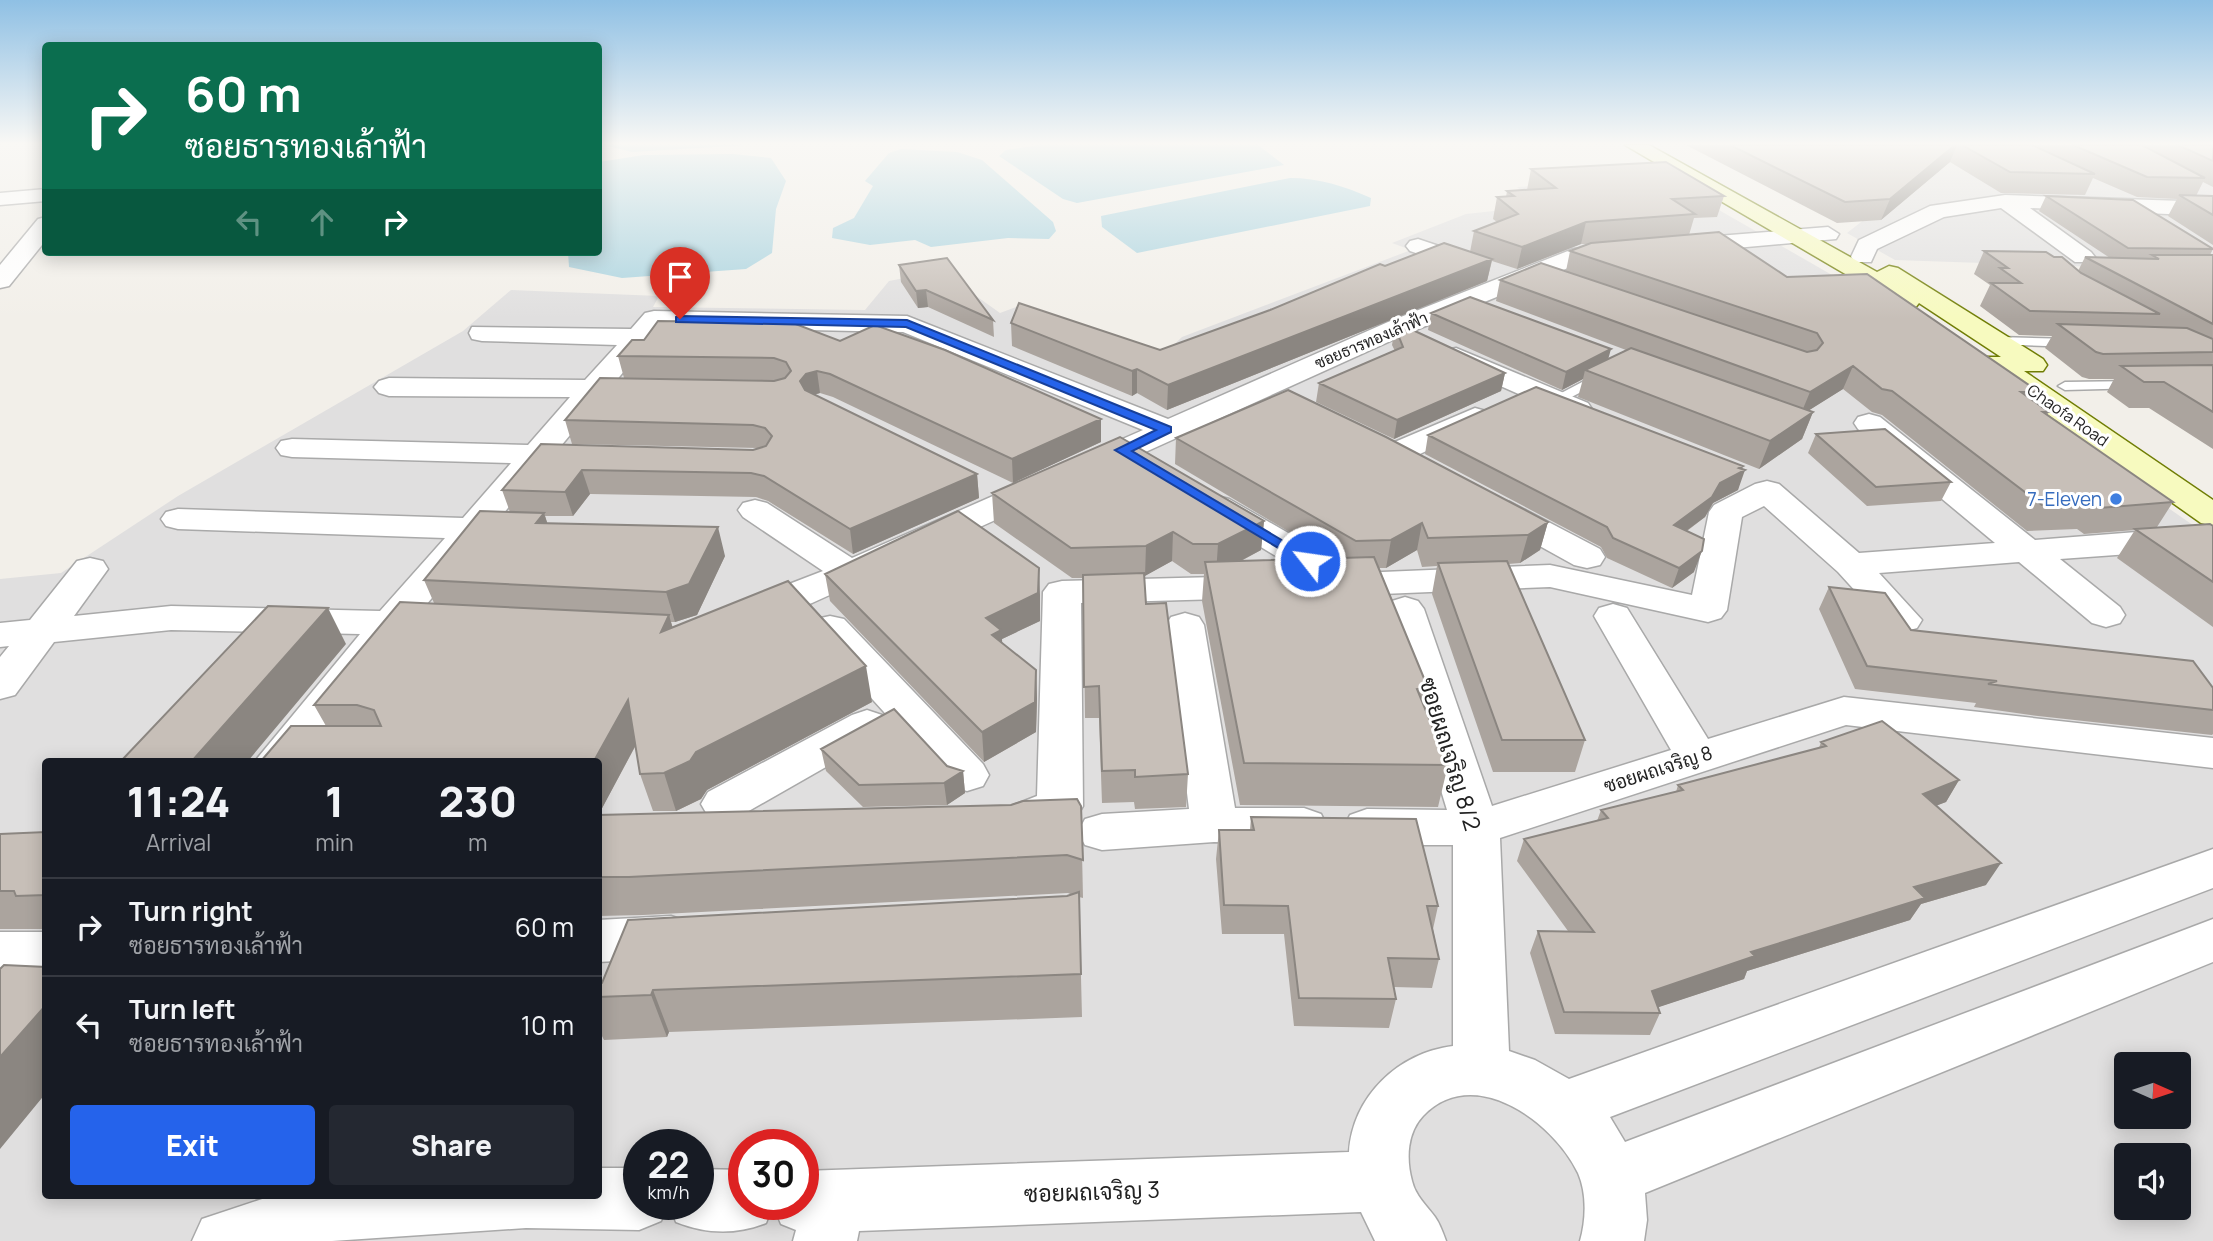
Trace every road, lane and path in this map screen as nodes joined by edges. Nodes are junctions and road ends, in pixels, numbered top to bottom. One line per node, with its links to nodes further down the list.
1 (1738, 203): 11 (main road, Chaofa Road)
2 (1770, 203): 10 (main road, Chaofa Road)
3 (1992, 203): 14 (street)
4 (2007, 203): 15 (street)
5 (2083, 203): 6 (street)
6 (2128, 204): 7 (street); 9 (street)
7 (2213, 209)
8 (42, 227): 13 (street)
9 (2171, 231)
10 (1828, 234): 11 (street, ซอยธารทองเล้าฟ้า); 14 (main road, Chaofa Road)
11 (1797, 236): 16 (street, ซอยธารทองเล้าฟ้า); 51 (main road, Chaofa Road)
12 (1418, 246): 16 (street)
13 (9, 255): 17 (street)
14 (1863, 257): 24 (main road, Chaofa Road)
15 (2087, 266)
16 (1526, 276): 18 (street); 19 (street, ซอยธารทองเล้าฟ้า)
17 (0, 281)
18 (1575, 286)
19 (1465, 301): 20 (street); 22 (street, ซอยธารทองเล้าฟ้า)
20 (1503, 315)
21 (645, 328): 23 (street); 32 (street); 38 (street)
22 (1397, 328): 31 (street, ซอยธารทองเล้าฟ้า); 34 (street)
23 (482, 333)
24 (1998, 341): 25 (lane); 29 (main road, Chaofa Road)
25 (2094, 344)
26 (1590, 348): 27 (street)
27 (1621, 366): 34 (lane)
28 (2159, 384): 29 (lane)
29 (2065, 386): 40 (main road, Chaofa Road)
30 (389, 387): 32 (street)
31 (1258, 388): 35 (street); 38 (street, ซอยธารทองเล้าฟ้า)
32 (593, 389): 33 (street); 42 (street)
33 (633, 390)
34 (1543, 395): 36 (street); 45 (street)
35 (1295, 406)
36 (1605, 420)
37 (1869, 423): 58 (street)
38 (1167, 429): 41 (street, ซอยธารทองเล้าฟ้า)
39 (292, 448): 42 (street)
40 (2159, 448)
41 (1122, 450): 44 (street); 49 (street, ซอยธารทองเล้าฟ้า)
42 (536, 455): 43 (street); 54 (street)
43 (578, 456)
44 (1157, 471)
45 (1431, 473)
46 (979, 482): 49 (street)
47 (1192, 492): 60 (street)
48 (1467, 492): 59 (street)
49 (1015, 499): 53 (street, ซอยธารทองเล้าฟ้า)
50 (755, 510): 63 (street)
51 (2213, 516)
52 (178, 519): 54 (street)
53 (965, 522): 57 (street); 63 (street, ซอยธารทองเล้าฟ้า)
54 (472, 528): 55 (street); 70 (street)
55 (525, 530)
56 (2213, 537): 58 (street)
57 (999, 546)
58 (2027, 550): 61 (street); 66 (street)
59 (1587, 556)
60 (1310, 561)
61 (1851, 564): 69 (street); 81 (street)
62 (90, 569): 73 (street)
63 (849, 572): 64 (street, ซอยธารทองเล้าฟ้า)
64 (799, 595): 68 (street, ซอยธารทองเล้าฟ้า); 76 (street)
65 (1405, 608): 83 (street, ซอยผถเจริญ 8/2)
66 (2106, 615)
67 (1613, 616): 78 (street)
68 (726, 620)
69 (1903, 620)
70 (391, 622): 72 (street); 73 (street); 79 (street)
71 (1185, 625): 82 (street)
72 (473, 626)
73 (45, 631): 74 (street); 75 (street)
74 (0, 635)
75 (0, 685)
76 (903, 706): 80 (street); 84 (street)
77 (2213, 753): 78 (street, ซอยผถเจริญ 8)
78 (1697, 757): 83 (street, ซอยผถเจริญ 8)
79 (280, 758)
80 (967, 775)
81 (972, 824)
82 (1214, 825): 83 (street, ซอยผถเจริญ 8); 85 (street, ซอยผถเจริญ 8)
83 (1476, 828): 94 (street, ซอยผถเจริญ 8/2)
84 (765, 829)
85 (1102, 832)
86 (2213, 868): 95 (street)
87 (721, 935): 91 (street)
88 (2213, 940): 96 (street)
89 (0, 954): 90 (street)
90 (42, 954)
91 (610, 955)
92 (42, 966): 93 (street)
93 (0, 1014)
94 (1480, 1070): 95 (street); 97 (street)
95 (1564, 1108): 96 (street)
96 (1611, 1177): 104 (street)
97 (1380, 1181): 101 (street, ซอยผถเจริญ 3); 103 (street)
98 (602, 1198): 100 (street)
99 (477, 1199): 102 (street)
100 (623, 1199)
101 (820, 1215)
102 (224, 1241)
103 (1414, 1241)
104 (1612, 1241)

